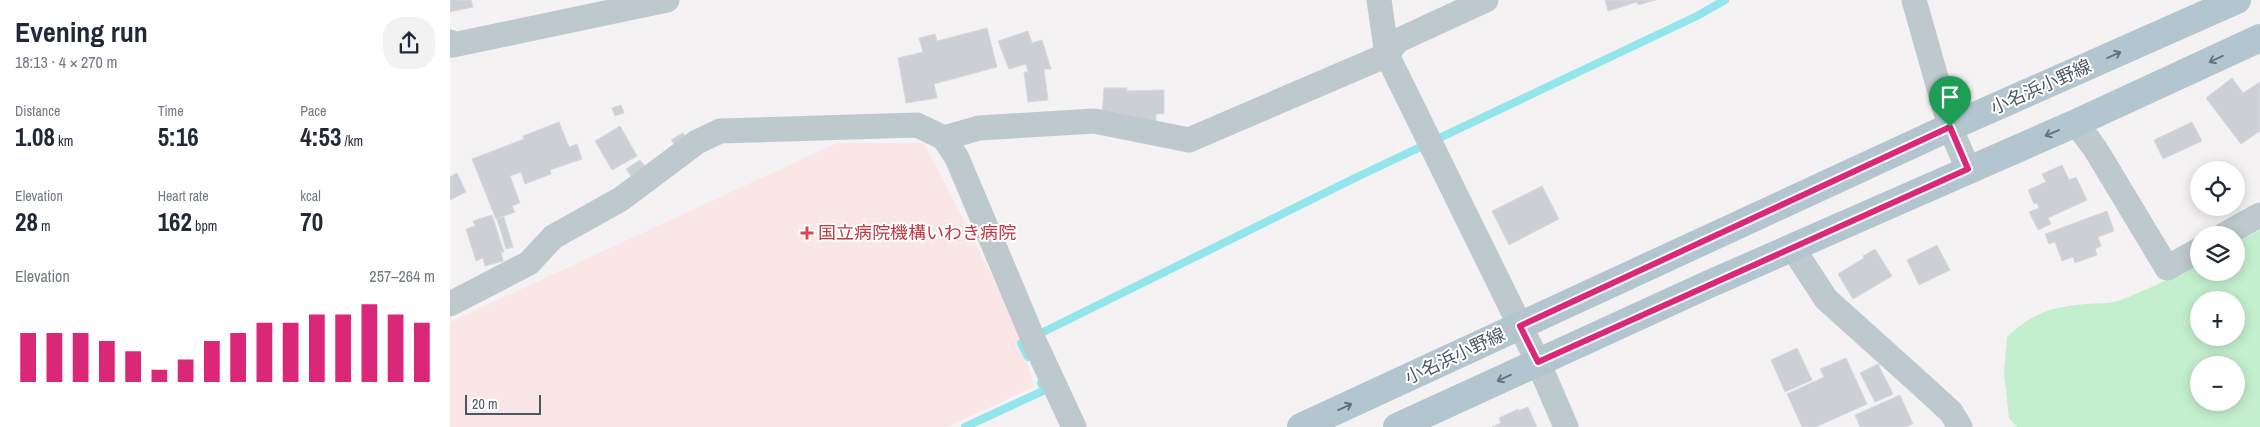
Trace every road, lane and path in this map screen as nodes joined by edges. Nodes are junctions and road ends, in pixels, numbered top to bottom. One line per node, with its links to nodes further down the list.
1 (667, 0): 7 (street)
2 (1379, 0): 8 (street)
3 (1486, 0): 8 (street)
4 (1914, 0): 10 (street)
5 (2238, 0): 10 (main road, 小名浜小野線, one-way to 5)
6 (2260, 38): 9 (main road, one-way to 9)
7 (450, 42)
8 (1387, 55): 11 (street); 18 (street)
9 (2076, 123): 12 (main road, one-way to 12); 16 (street)
10 (1950, 127): 12 (street); 18 (main road, 小名浜小野線)
11 (944, 138): 17 (street); 20 (street)
12 (1968, 169): 15 (main road)
13 (2260, 215): 14 (street)
14 (2240, 226)
15 (1792, 247): 19 (main road); 24 (street)
16 (2190, 255)
17 (450, 304)
18 (1520, 326): 19 (street); 21 (main road, 小名浜小野線, one-way to 18)
19 (1538, 362): 22 (main road, one-way to 22); 23 (street)
20 (1074, 427)
21 (1301, 427)
22 (1397, 427)
23 (1566, 427)
24 (1960, 427)

